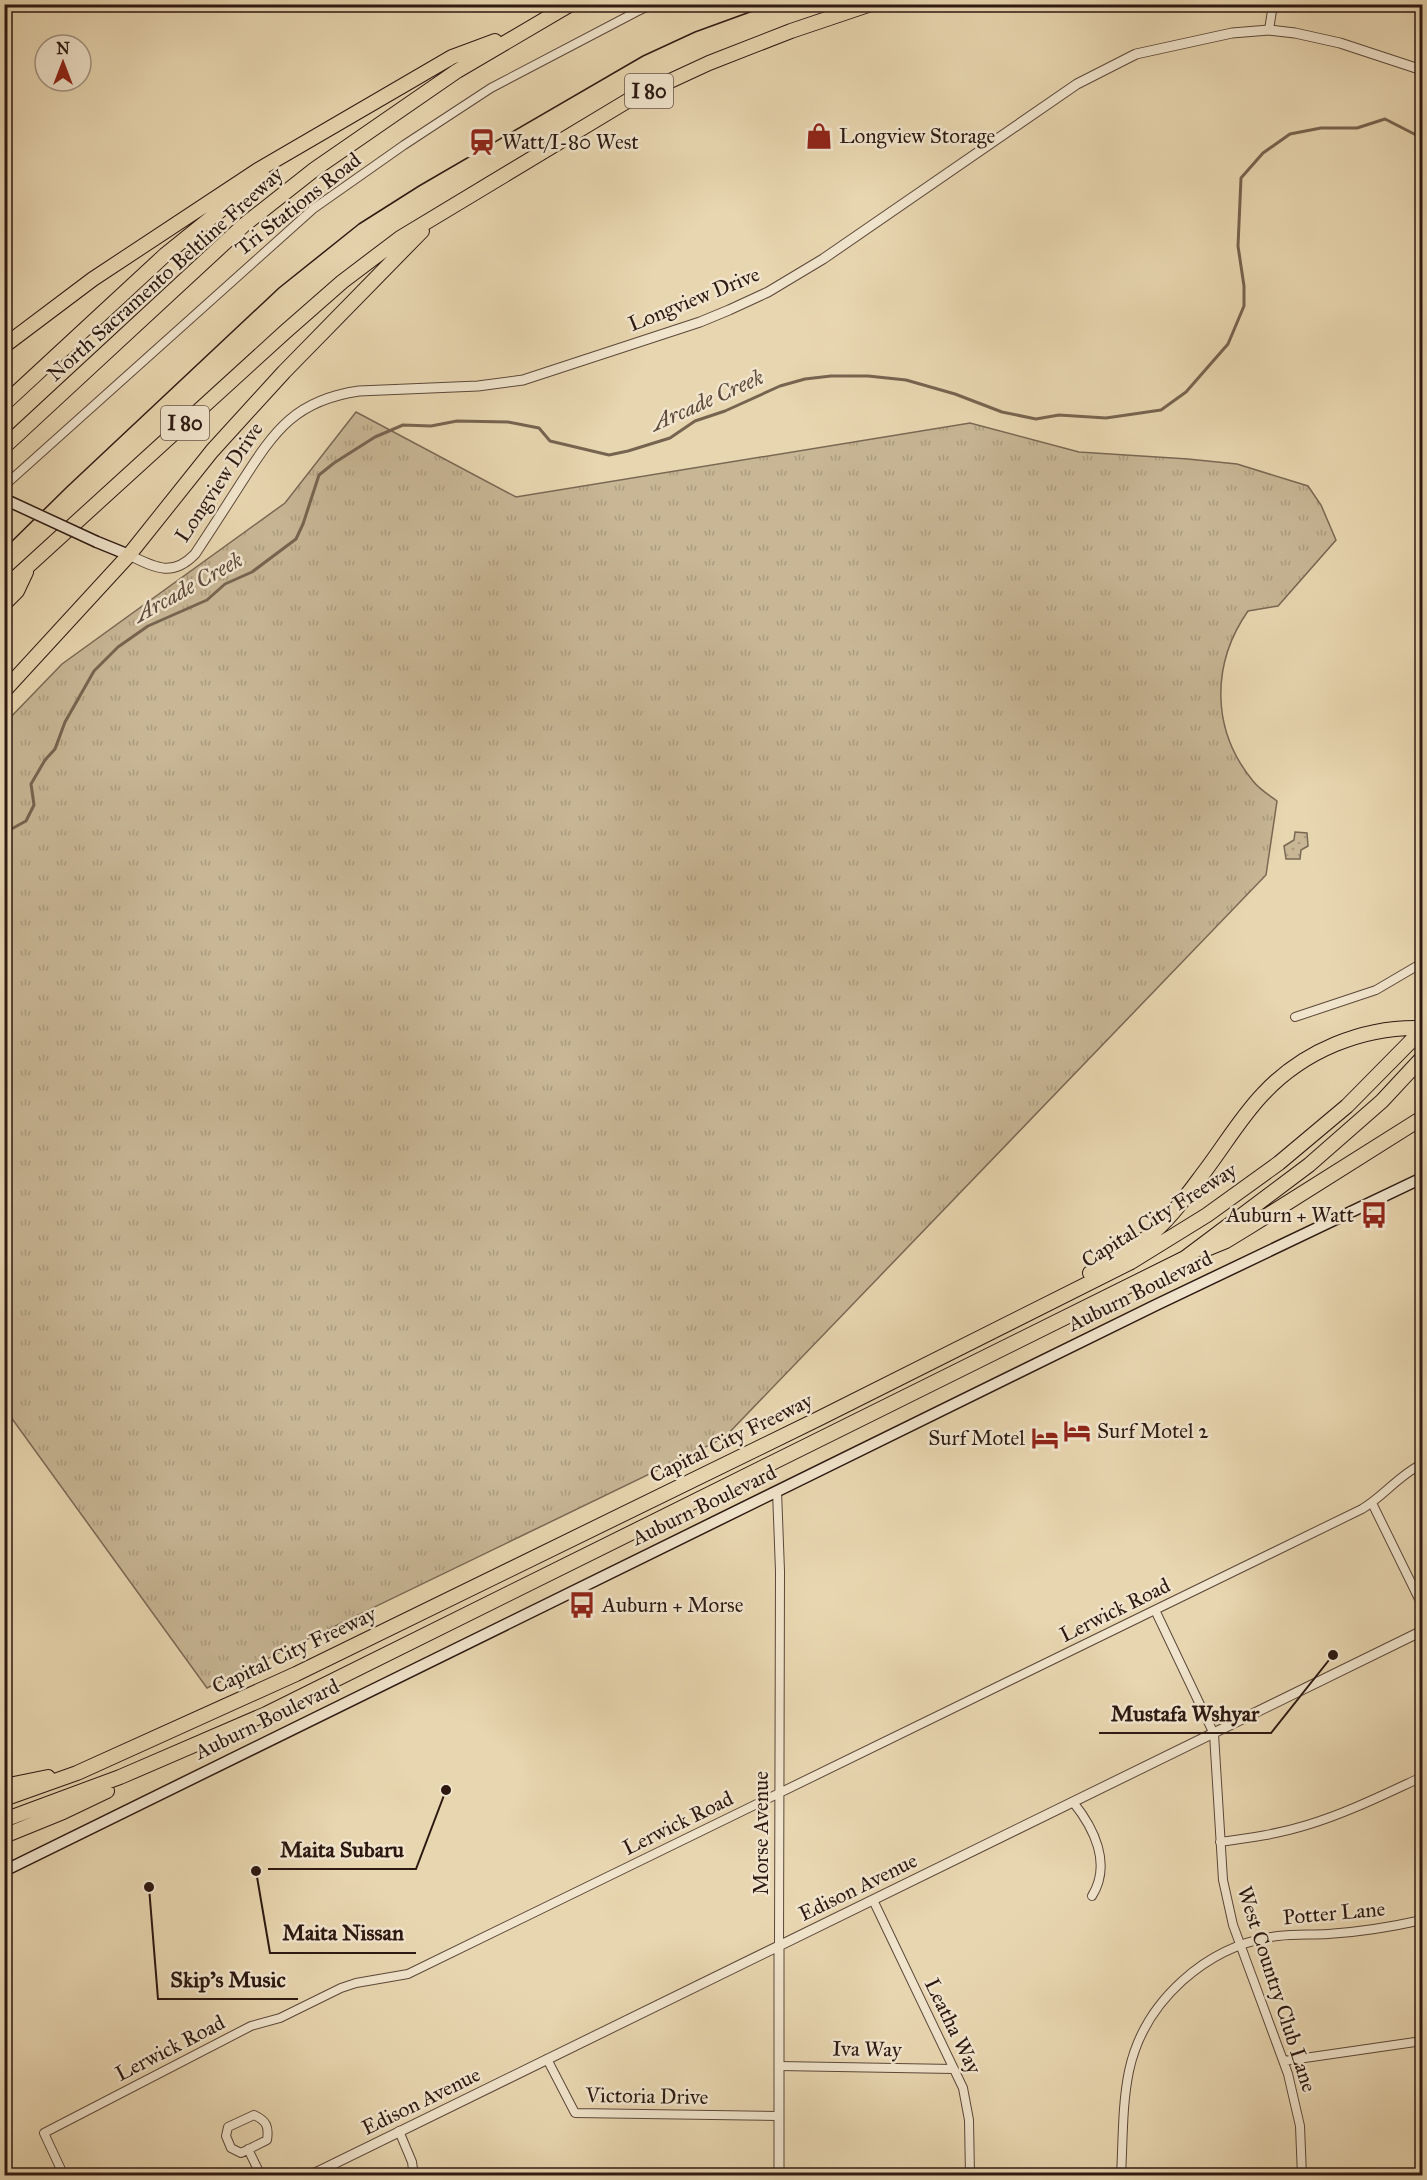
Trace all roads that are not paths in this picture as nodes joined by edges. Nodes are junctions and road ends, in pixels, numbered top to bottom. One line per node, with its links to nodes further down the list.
1 (571, 4): 5 (highway, North Sacramento Beltline Freeway)
2 (653, 4): 13 (street, Tri Stations Road)
3 (871, 4): 9 (highway, I 80)
4 (1273, 4): 6 (street)
5 (527, 28): 8 (highway); 12 (highway, North Sacramento Beltline Freeway)
6 (1269, 30): 7 (street, Longview Drive); 15 (street, Longview Drive)
7 (1422, 70)
8 (304, 142): 10 (highway); 11 (highway)
9 (444, 211): 15 (highway); 16 (highway, I 80)
10 (4, 346)
11 (4, 404)
12 (4, 447)
13 (4, 486)
14 (4, 499): 15 (main road, Longview Drive, bridge)
15 (129, 555): 19 (highway)
16 (29, 565): 17 (highway, I 80); 18 (highway)
17 (4, 588)
18 (4, 604)
19 (4, 691)
20 (1422, 963): 21 (street)
21 (1295, 1017)
22 (1422, 1029): 27 (highway, Capital City Freeway); 27 (highway)
23 (1422, 1058): 26 (highway, Capital City Freeway)
24 (1422, 1118): 26 (highway)
25 (1422, 1178): 29 (main road, Auburn Boulevard)
26 (1185, 1258): 35 (highway, Capital City Freeway)
27 (1002, 1326): 36 (highway, Capital City Freeway)
28 (1422, 1464): 30 (street, Lerwick Road)
29 (777, 1491): 39 (street, Morse Avenue); 45 (main road, Auburn Boulevard)
30 (1372, 1503): 31 (street); 32 (street, Lerwick Road)
31 (1422, 1605)
32 (1155, 1610): 34 (street, West Country Club Lane); 39 (street, Lerwick Road)
33 (1422, 1631): 34 (street, Edison Avenue)
34 (1214, 1734): 41 (street, Edison Avenue); 44 (street, West Country Club Lane)
35 (220, 1735): 42 (highway, Capital City Freeway); 43 (highway)
36 (76, 1773): 38 (highway); 40 (highway, Capital City Freeway)
37 (1422, 1777): 44 (street)
38 (4, 1785)
39 (780, 1794): 50 (street, Morse Avenue); 59 (street, Lerwick Road)
40 (4, 1799)
41 (1073, 1802): 46 (street); 47 (street, Edison Avenue)
42 (4, 1820)
43 (4, 1836)
44 (1220, 1842): 49 (street, West Country Club Lane)
45 (4, 1870)
46 (1092, 1896)
47 (873, 1900): 50 (street, Edison Avenue); 55 (street, Leatha Way)
48 (1422, 1920): 49 (street, Potter Lane)
49 (1240, 1945): 53 (street, West Country Club Lane); 65 (street, Potter Lane)
50 (779, 1946): 52 (street, Edison Avenue); 54 (street, Morse Avenue)
51 (1422, 2041): 53 (street)
52 (547, 2059): 56 (street, Victoria Drive); 57 (street, Edison Avenue)
53 (1284, 2061): 66 (street, West Country Club Lane)
54 (779, 2066): 55 (street, Iva Way); 56 (street, Morse Avenue)
55 (954, 2069): 64 (street, Leatha Way)
56 (779, 2116): 63 (street, Morse Avenue)
57 (399, 2132): 61 (street, Edison Avenue); 62 (street)
58 (248, 2149): 58 (street); 60 (street)
59 (64, 2175)
60 (261, 2175)
61 (309, 2175)
62 (414, 2175)
63 (779, 2175)
64 (970, 2175)
65 (1121, 2175)
66 (1302, 2175)

